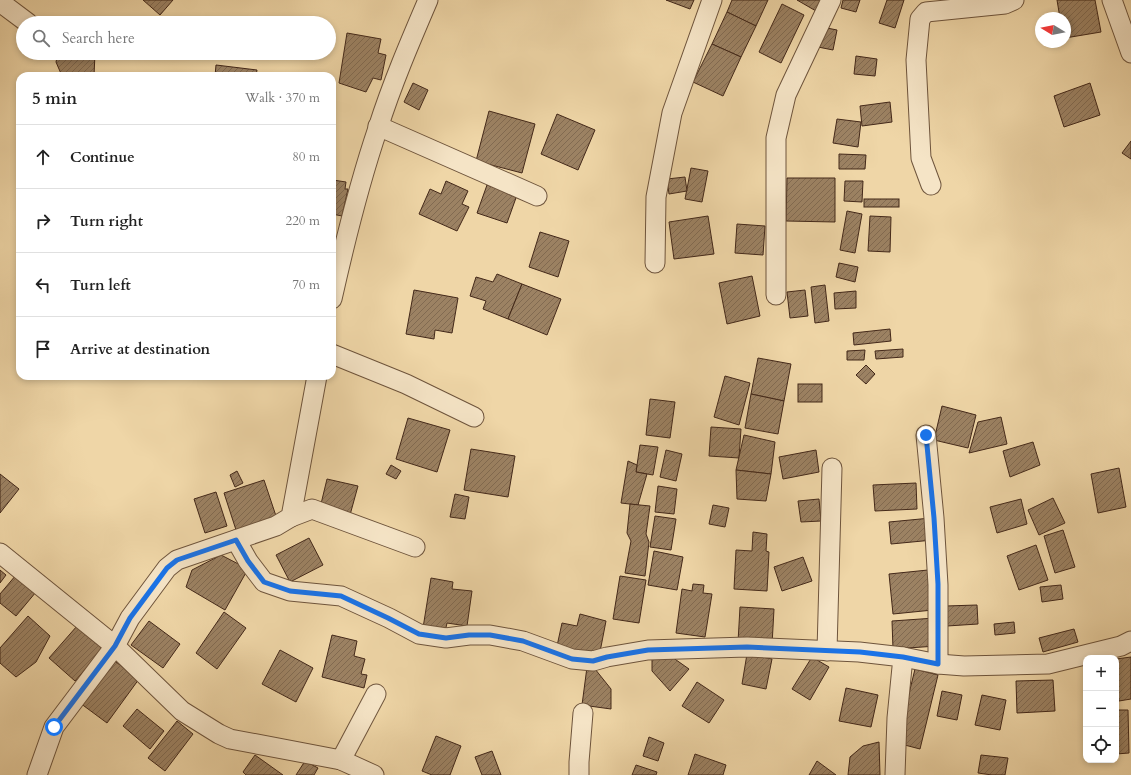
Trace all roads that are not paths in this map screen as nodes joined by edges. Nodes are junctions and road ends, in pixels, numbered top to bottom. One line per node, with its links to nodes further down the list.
1 (428, 0): 9 (street)
2 (712, 0): 12 (street)
3 (830, 0): 14 (street)
4 (1014, 0): 10 (street)
5 (1112, 0): 8 (street)
6 (0, 2): 7 (street)
7 (19, 16)
8 (1131, 53)
9 (378, 126): 11 (street); 13 (street)
10 (931, 185)
11 (537, 196)
12 (655, 263)
13 (336, 282)
14 (776, 295)
15 (336, 356): 17 (street)
16 (316, 380): 20 (street)
17 (474, 417)
18 (926, 435): 28 (street)
19 (832, 468): 26 (street)
20 (291, 517): 21 (street); 22 (street)
21 (236, 540): 25 (street); 26 (street)
22 (415, 547)
23 (0, 553): 25 (street)
24 (1131, 641): 28 (street)
25 (115, 646): 31 (street); 32 (street)
26 (827, 651): 27 (street)
27 (903, 657): 28 (street); 35 (street)
28 (938, 664)
29 (376, 694): 31 (street)
30 (583, 713): 34 (street)
31 (341, 760): 33 (street)
32 (37, 775)
33 (374, 775)
34 (579, 775)
35 (895, 775)

